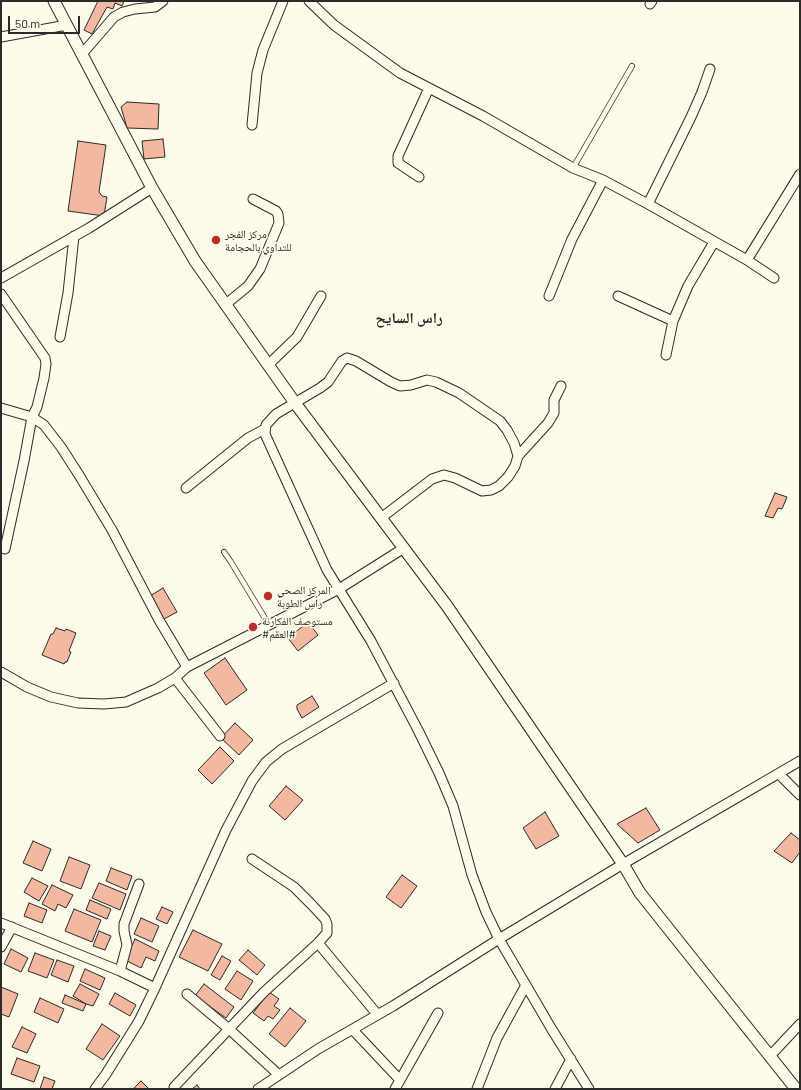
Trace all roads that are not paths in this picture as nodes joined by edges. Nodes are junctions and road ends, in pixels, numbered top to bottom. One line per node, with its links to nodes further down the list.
1 (54, 1): 5 (street)
2 (163, 1): 7 (street)
3 (283, 1): 11 (street)
4 (309, 1): 10 (street)
5 (67, 26): 6 (street); 7 (street)
6 (1, 37)
7 (82, 54): 16 (street)
8 (632, 66): 12 (lane)
9 (710, 69): 18 (street)
10 (429, 88): 12 (street); 14 (street)
11 (252, 125)
12 (573, 168): 15 (street)
13 (800, 174): 21 (street)
14 (419, 177)
15 (603, 180): 18 (street); 26 (street)
16 (152, 188): 19 (street); 28 (street)
17 (253, 199): 28 (street)
18 (648, 204): 20 (street)
19 (74, 236): 22 (street); 30 (street)
20 (714, 242): 21 (street); 29 (street)
21 (747, 260): 23 (street)
22 (1, 278)
23 (774, 278)
24 (1, 294): 36 (street)
25 (321, 296): 32 (street)
26 (549, 296)
27 (618, 296): 29 (street)
28 (225, 305): 32 (street)
29 (673, 321): 31 (street)
30 (60, 336)
31 (666, 355)
32 (268, 365): 34 (street)
33 (561, 386): 38 (street)
34 (295, 403): 37 (street); 38 (street); 40 (street)
35 (1, 408): 36 (street)
36 (32, 417): 42 (street); 46 (street)
37 (265, 429): 39 (street); 44 (street)
38 (518, 456): 40 (street)
39 (186, 488)
40 (382, 518): 41 (street)
41 (404, 548): 44 (street); 55 (street)
42 (5, 549)
43 (224, 552): 45 (lane)
44 (339, 589): 45 (street); 49 (street)
45 (269, 625): 46 (street)
46 (186, 667): 48 (street)
47 (1, 672): 48 (street)
48 (174, 678): 50 (street)
49 (394, 683): 59 (street); 64 (street)
50 (220, 736)
51 (800, 761): 52 (street)
52 (779, 774): 53 (street); 55 (street)
53 (800, 795)
54 (252, 859): 60 (street)
55 (623, 864): 59 (street); 71 (street)
56 (140, 884): 62 (street)
57 (1, 923): 58 (street)
58 (12, 927): 61 (street); 62 (street)
59 (499, 939): 63 (street); 67 (street)
60 (318, 943): 67 (street); 69 (street)
61 (1, 947)
62 (120, 972): 64 (street)
63 (526, 985): 72 (street); 79 (street)
64 (155, 988): 76 (street)
65 (187, 994): 69 (street)
66 (438, 1013): 74 (street)
67 (377, 1014): 70 (street)
68 (800, 1024): 71 (street)
69 (229, 1029): 73 (street); 75 (street)
70 (353, 1030): 73 (street); 74 (street)
71 (770, 1056): 82 (street)
72 (571, 1059): 80 (street); 81 (street)
73 (279, 1075): 77 (street)
74 (400, 1080): 78 (street)
75 (174, 1087)
76 (95, 1089)
77 (258, 1089)
78 (395, 1089)
79 (477, 1089)
80 (555, 1089)
81 (589, 1089)
82 (796, 1089)

